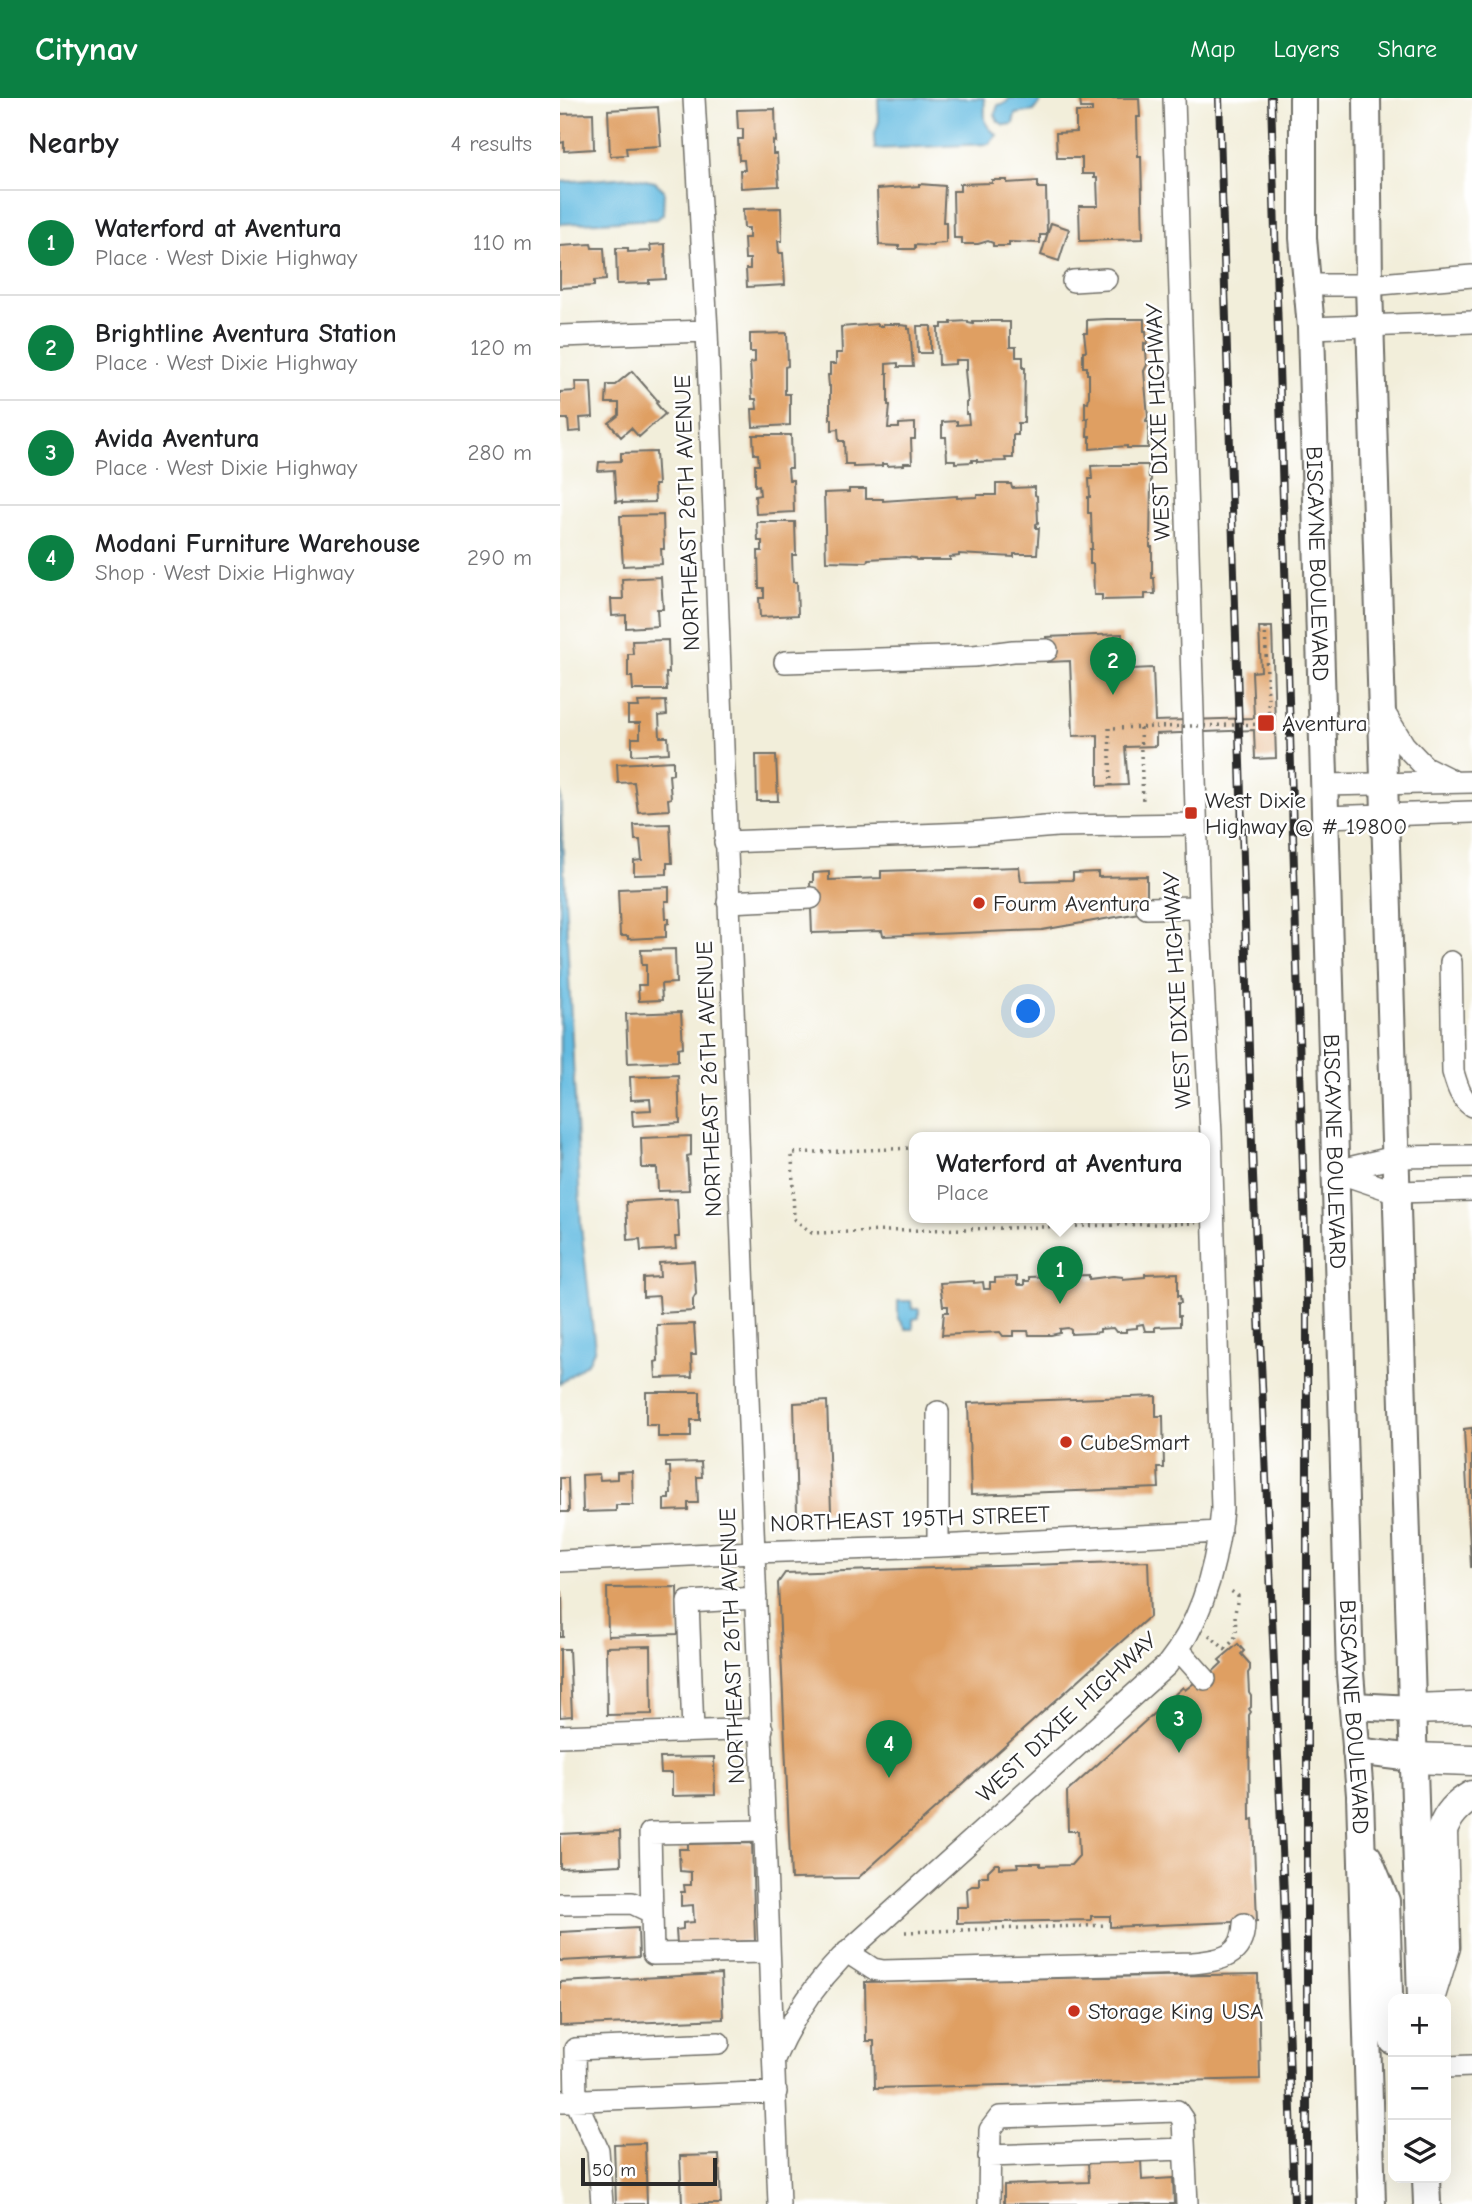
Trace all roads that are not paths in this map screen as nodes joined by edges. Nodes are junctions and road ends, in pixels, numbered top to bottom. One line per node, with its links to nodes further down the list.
1 (694, 98): 15 (street, NORTHEAST 26TH AVENUE)
2 (1174, 98): 28 (street, WEST DIXIE HIGHWAY)
3 (1303, 98): 10 (main road, BISCAYNE BOULEVARD)
4 (1367, 98): 6 (main road)
5 (1384, 98): 6 (main road)
6 (1367, 131): 11 (main road)
7 (1472, 276): 11 (street)
8 (1106, 279): 9 (street)
9 (1078, 281)
10 (1307, 285): 11 (street); 14 (main road, BISCAYNE BOULEVARD)
11 (1369, 285): 13 (main road)
12 (1472, 322): 13 (street)
13 (1372, 327): 14 (street); 21 (main road)
14 (1311, 328): 24 (main road, BISCAYNE BOULEVARD)
15 (707, 331): 16 (street); 29 (street, NORTHEAST 26TH AVENUE)
16 (560, 335)
17 (1047, 650): 18 (street)
18 (992, 654): 19 (street); 20 (street)
19 (785, 662)
20 (1004, 673)
21 (1382, 709): 22 (street); 23 (main road)
22 (1464, 782): 23 (street)
23 (1384, 783): 24 (street); 26 (main road)
24 (1324, 785): 27 (main road, BISCAYNE BOULEVARD)
25 (1472, 813): 26 (street)
26 (1385, 815): 27 (street); 37 (main road)
27 (1325, 817): 38 (main road, BISCAYNE BOULEVARD)
28 (1196, 824): 29 (street); 33 (street, WEST DIXIE HIGHWAY)
29 (725, 842): 31 (street, NORTHEAST 26TH AVENUE)
30 (811, 898): 31 (street)
31 (728, 902): 44 (street, NORTHEAST 26TH AVENUE)
32 (1147, 908): 33 (street)
33 (1199, 908): 42 (street, WEST DIXIE HIGHWAY)
34 (1451, 962): 35 (street)
35 (1472, 1106)
36 (1472, 1156): 37 (street)
37 (1395, 1157): 38 (street); 40 (main road)
38 (1334, 1171): 40 (street); 49 (main road, BISCAYNE BOULEVARD)
39 (1472, 1190): 40 (street)
40 (1396, 1192): 51 (main road)
41 (938, 1412): 43 (street)
42 (1220, 1531): 43 (street, NORTHEAST 195TH STREET); 47 (street, WEST DIXIE HIGHWAY)
43 (938, 1546): 44 (street, NORTHEAST 195TH STREET)
44 (754, 1552): 45 (street, NORTHEAST 195TH STREET); 46 (street, NORTHEAST 26TH AVENUE)
45 (560, 1561)
46 (756, 1598): 52 (street, NORTHEAST 26TH AVENUE); 53 (street)
47 (1179, 1650): 48 (street); 65 (street, WEST DIXIE HIGHWAY)
48 (1205, 1679)
49 (1353, 1706): 51 (main road); 55 (main road, BISCAYNE BOULEVARD)
50 (1472, 1707): 51 (highway)
51 (1412, 1709): 56 (main road)
52 (762, 1729): 53 (street); 59 (street, NORTHEAST 26TH AVENUE)
53 (693, 1731): 54 (street)
54 (560, 1736)
55 (1356, 1751): 56 (main road); 60 (main road, BISCAYNE BOULEVARD)
56 (1413, 1758): 57 (highway); 67 (main road)
57 (1472, 1760)
58 (1472, 1796): 68 (highway)
59 (765, 1831): 62 (street); 64 (street, NORTHEAST 26TH AVENUE)
60 (1361, 1839): 66 (main road); 82 (main road, BISCAYNE BOULEVARD)
61 (560, 1904): 62 (street)
62 (651, 1912): 64 (street)
63 (1244, 1924): 65 (street)
64 (769, 1952): 70 (street, NORTHEAST 26TH AVENUE)
65 (847, 1952): 70 (street, WEST DIXIE HIGHWAY)
66 (1389, 1994)
67 (1421, 1994)
68 (1431, 1994)
69 (719, 2043): 74 (street)
70 (774, 2059): 73 (street, WEST DIXIE HIGHWAY)
71 (1472, 2066): 72 (street)
72 (1451, 2067)
73 (776, 2092): 74 (street); 79 (street, WEST DIXIE HIGHWAY)
74 (568, 2101): 78 (street)
75 (1184, 2149): 76 (street); 76 (street); 81 (street)
76 (989, 2155): 80 (street)
77 (1426, 2183): 83 (main road)
78 (602, 2204)
79 (779, 2204)
80 (989, 2204)
81 (1187, 2204)
82 (1372, 2204)
83 (1427, 2204)

